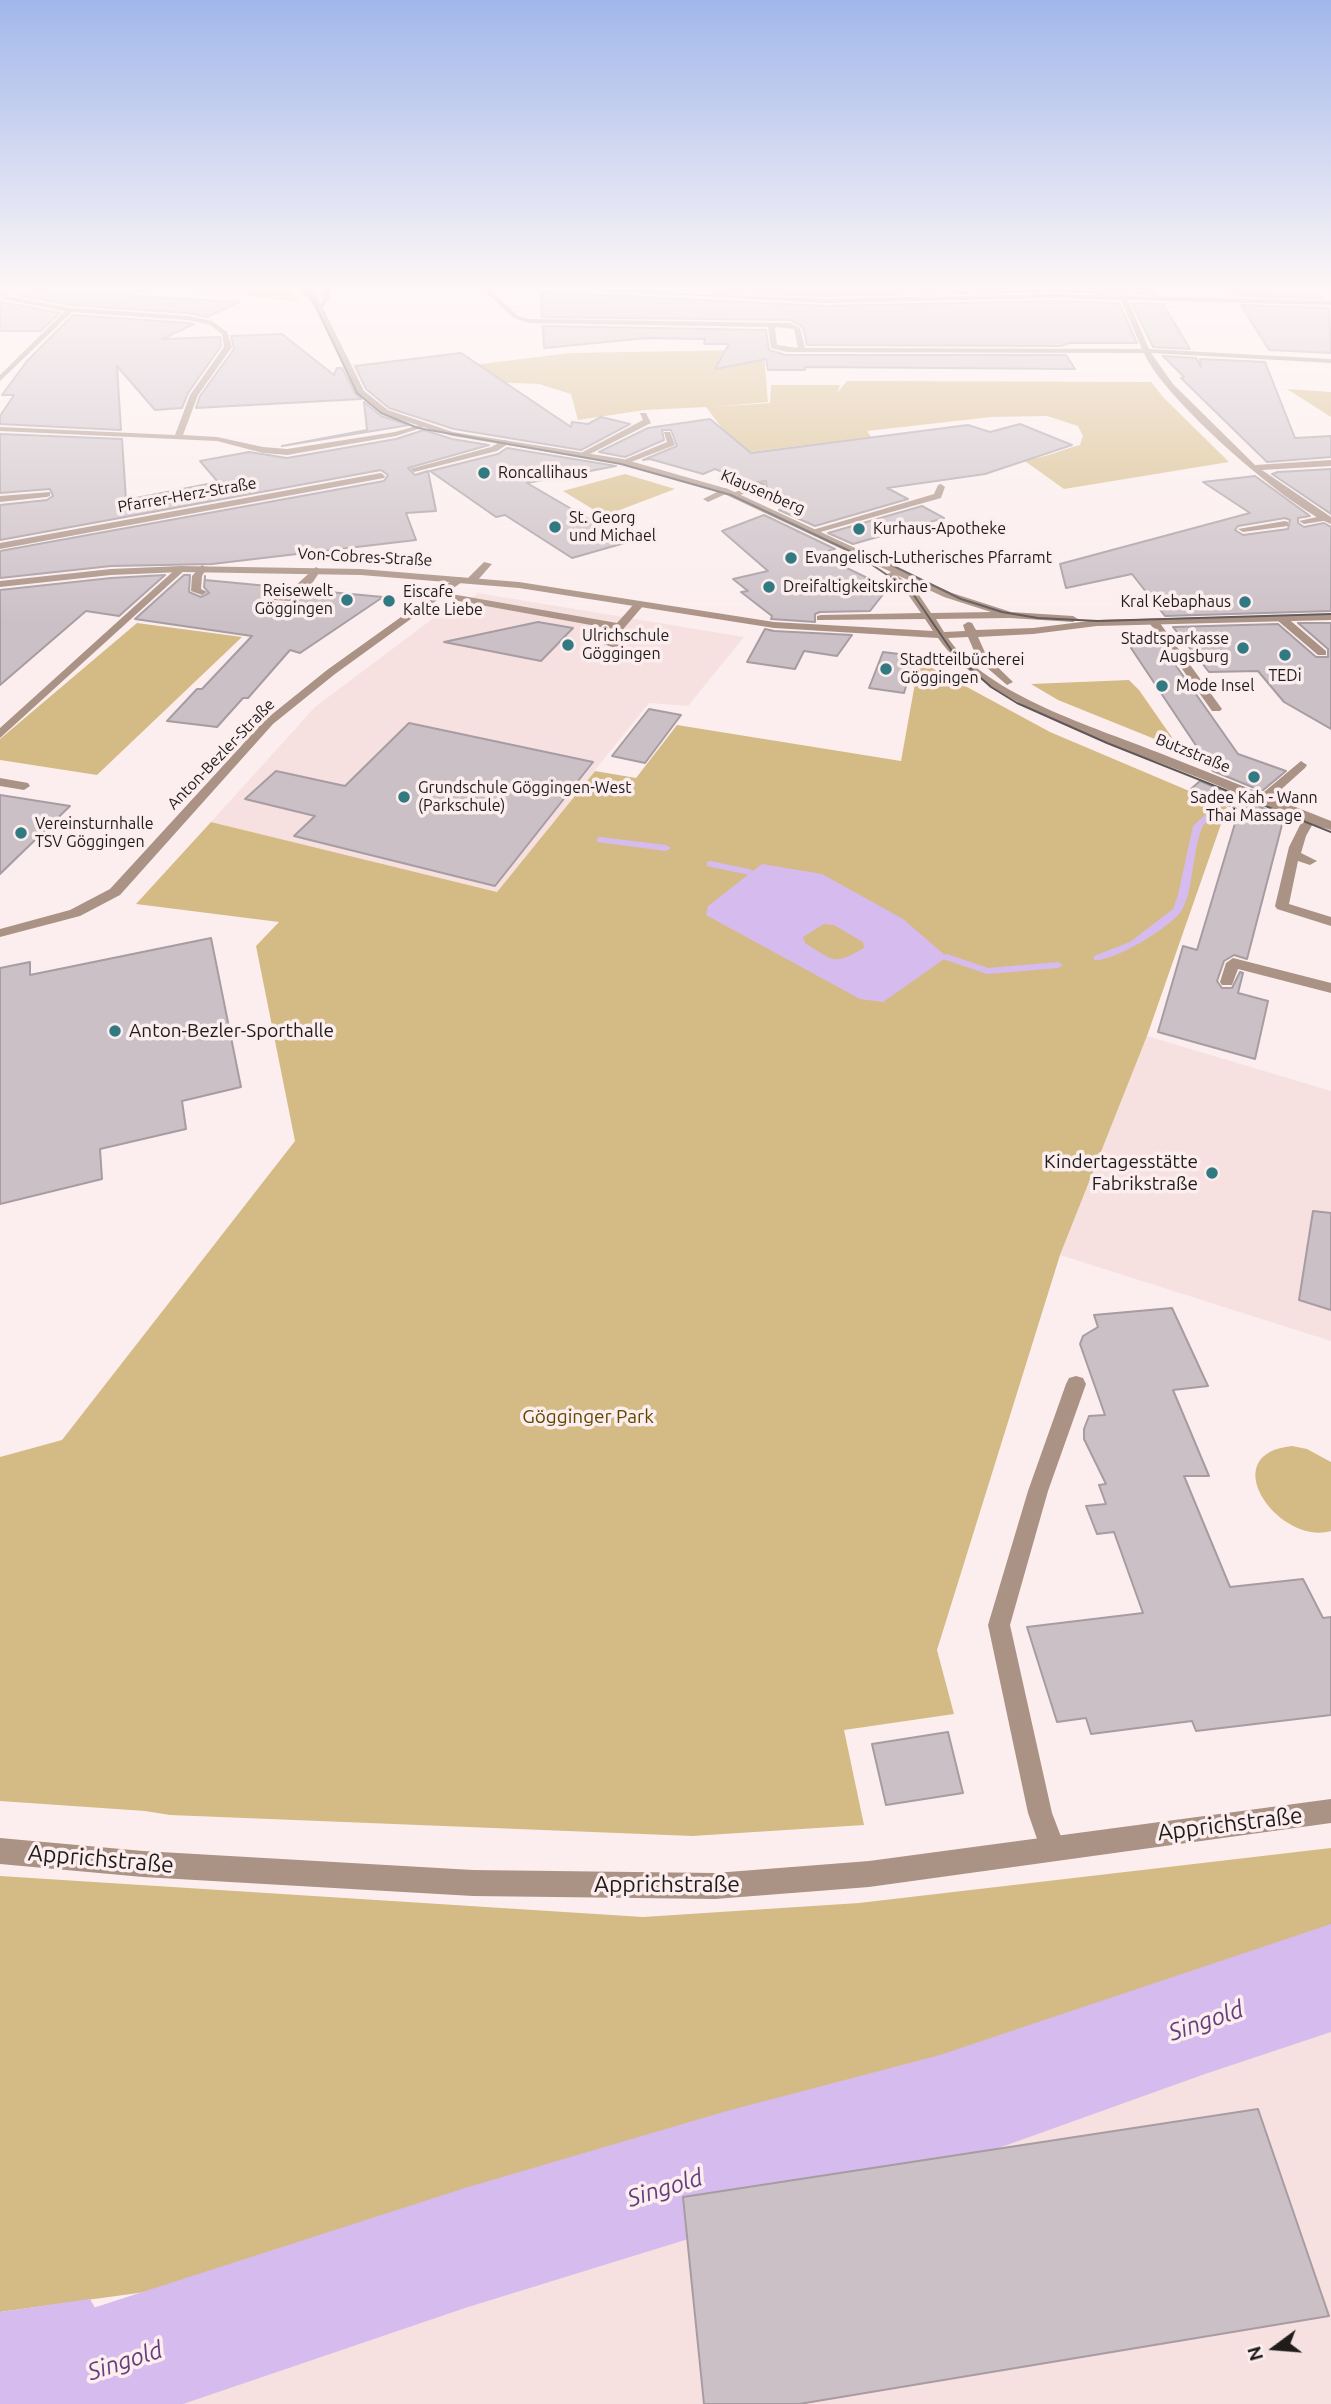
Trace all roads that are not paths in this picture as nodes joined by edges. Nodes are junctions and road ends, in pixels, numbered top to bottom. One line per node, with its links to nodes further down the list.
1 (192, 400): 8 (street)
2 (371, 400): 5 (street, Klausenberg)
3 (1184, 400): 13 (street)
4 (643, 415): 10 (street)
5 (423, 426): 8 (street); 9 (street, Klausenberg)
6 (0, 429): 8 (street)
7 (667, 434): 11 (street)
8 (179, 436)
9 (507, 442): 10 (street, Klausenberg); 14 (street, Klausenberg)
10 (583, 454): 11 (street, Klausenberg)
11 (623, 462): 18 (street, Klausenberg)
12 (1331, 463): 13 (street)
13 (1253, 468): 22 (street)
14 (414, 469)
15 (381, 476): 27 (street, Pfarrer-Herz-Straße)
16 (762, 485): 18 (street)
17 (941, 487): 26 (street)
18 (730, 492): 21 (street); 26 (street, Klausenberg)
19 (47, 494): 20 (street)
20 (0, 499)
21 (708, 499)
22 (1329, 519): 23 (street)
23 (1304, 521)
24 (1285, 524): 25 (street)
25 (1243, 529)
26 (814, 531): 29 (street, Klausenberg)
27 (0, 546)
28 (487, 564): 33 (street, Anton-Bezler-Straße)
29 (878, 564): 37 (street, Klausenberg); 42 (street, Klausenberg)
30 (202, 568): 31 (street, Von-Cobres-Straße); 32 (street, Von-Cobres-Straße); 35 (street)
31 (181, 569): 34 (street, Von-Cobres-Straße); 55 (street)
32 (316, 570): 33 (street, Von-Cobres-Straße); 38 (street)
33 (467, 579): 36 (street, Anton-Bezler-Straße); 39 (street, Von-Cobres-Straße)
34 (0, 584)
35 (202, 592)
36 (440, 595): 48 (street); 65 (street, Anton-Bezler-Straße)
37 (948, 595): 40 (street, Klausenberg); 41 (street)
38 (278, 598)
39 (639, 606): 44 (street, Von-Cobres-Straße); 48 (street)
40 (1010, 615): 41 (street, Von-Cobres-Straße); 47 (street)
41 (963, 616): 42 (street, Von-Cobres-Straße); 49 (street)
42 (930, 617): 44 (street, Von-Cobres-Straße); 50 (street, Klausenberg)
43 (1331, 617): 45 (street)
44 (727, 618): 50 (street, Von-Cobres-Straße)
45 (1281, 618): 46 (street); 52 (street)
46 (1153, 621): 47 (street); 54 (street)
47 (1097, 623): 49 (street, Von-Cobres-Straße)
48 (620, 628): 51 (street)
49 (972, 633): 50 (street, Von-Cobres-Straße); 53 (street, Butzstraße)
50 (940, 635): 53 (street, Butzstraße)
51 (615, 645)
52 (1322, 653)
53 (1042, 709): 59 (street, Butzstraße)
54 (1216, 709)
55 (0, 734)
56 (1301, 765): 59 (street)
57 (0, 782): 58 (street)
58 (24, 786)
59 (1262, 800): 60 (street, Butzstraße)
60 (1310, 818): 61 (street, Butzstraße); 62 (street)
61 (1331, 826)
62 (1293, 855): 63 (street); 64 (street)
63 (1310, 861)
64 (1331, 922)
65 (0, 933)
66 (1227, 982): 67 (street)
67 (1331, 988)
68 (1076, 1384): 70 (street)
69 (1331, 1811): 70 (street, Apprichstraße)
70 (1052, 1847): 71 (street, Apprichstraße)
71 (0, 1850)

